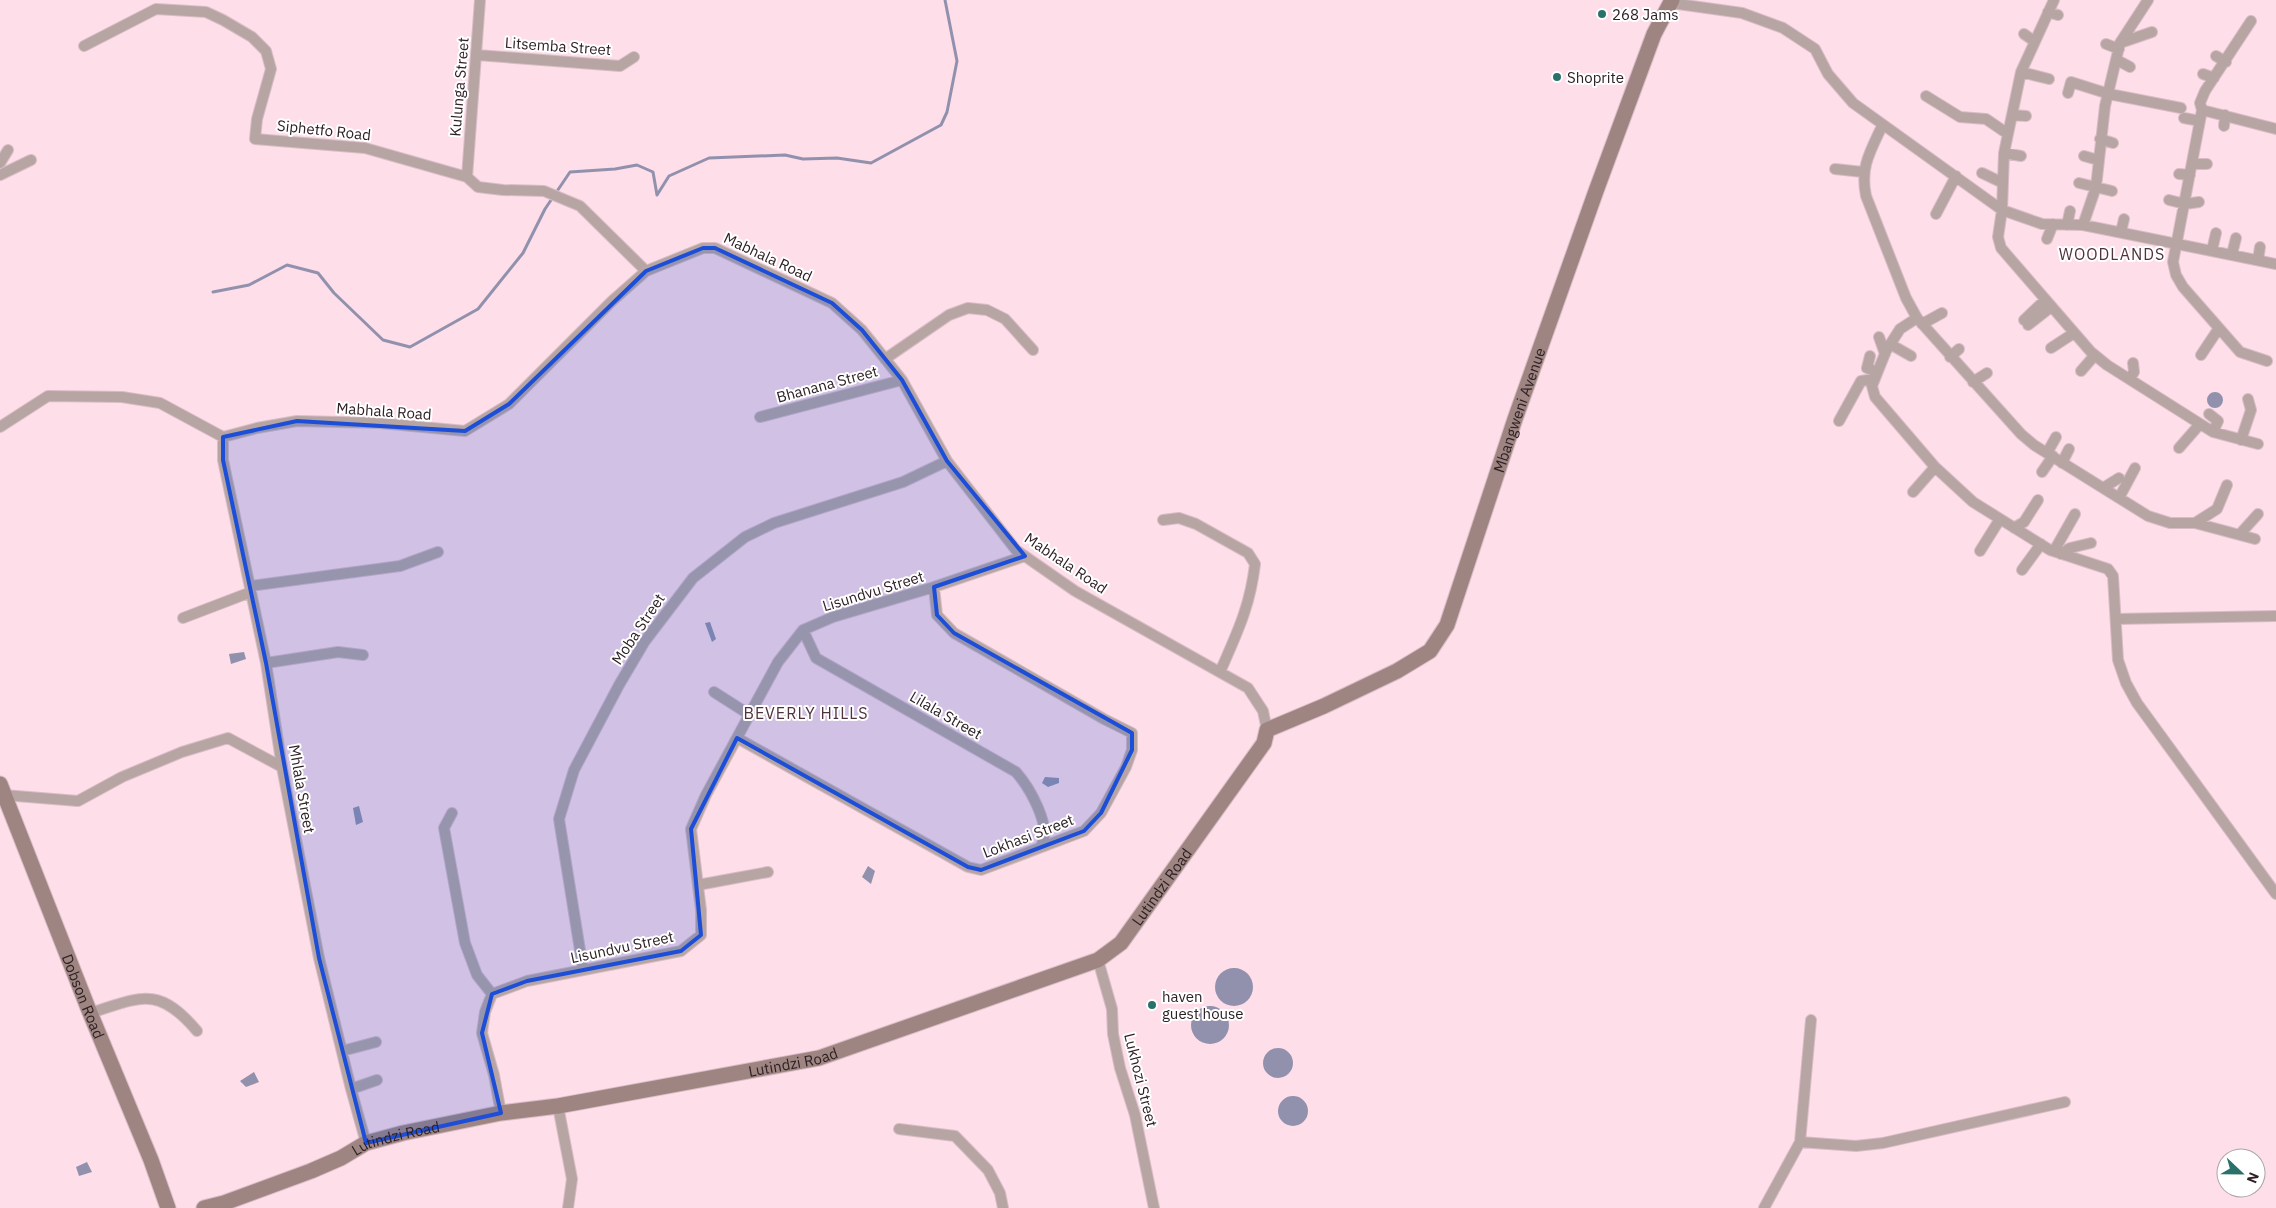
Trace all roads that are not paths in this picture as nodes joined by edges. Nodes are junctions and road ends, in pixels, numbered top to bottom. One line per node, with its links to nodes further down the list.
1 (480, 0): 12 (street, Kulunga Street)
2 (2054, 0): 8 (street)
3 (2148, 0): 11 (street)
4 (1672, 1): 29 (street); 153 (street, Mbangweni Avenue)
5 (2251, 22): 15 (street)
6 (2152, 32): 11 (street)
7 (2024, 34): 8 (street)
8 (2034, 41): 17 (street)
9 (2106, 44): 11 (street)
10 (84, 46): 51 (street, Siphetfo Road)
11 (2118, 51): 16 (street); 22 (street)
12 (478, 55): 14 (street, Litsemba Street); 51 (street, Kulunga Street)
13 (2216, 56): 15 (street)
14 (634, 57)
15 (2226, 62): 19 (street)
16 (2130, 67)
17 (2021, 72): 20 (street); 25 (street)
18 (2203, 74): 19 (street)
19 (2214, 78): 24 (street)
20 (2049, 79)
21 (2068, 93): 22 (street)
22 (2110, 94): 28 (street); 33 (street)
23 (1926, 96): 32 (street)
24 (2202, 110): 26 (street); 28 (street)
25 (2012, 115): 27 (street); 32 (street)
26 (2225, 115): 30 (street); 31 (street)
27 (2026, 116)
28 (2200, 121): 42 (street)
29 (1882, 126): 45 (street); 50 (street)
30 (2224, 126)
31 (2276, 129)
32 (2008, 134): 36 (street)
33 (2100, 139): 34 (street); 40 (street)
34 (2113, 143)
35 (8, 150): 41 (street)
36 (2004, 153): 37 (street); 52 (street)
37 (2021, 156)
38 (2084, 156): 40 (street)
39 (31, 160): 48 (street)
40 (2098, 160): 54 (street)
41 (0, 163)
42 (2192, 164): 43 (street); 49 (street)
43 (2207, 164)
44 (1835, 169): 45 (street)
45 (1864, 172): 79 (street)
46 (1982, 173): 52 (street)
47 (2179, 174): 49 (street)
48 (0, 175)
49 (2190, 175): 58 (street)
50 (1956, 176): 59 (street); 61 (street)
51 (467, 177): 76 (street, Siphetfo Road)
52 (2003, 183): 59 (street)
53 (2079, 183): 54 (street)
54 (2096, 187): 55 (street); 65 (street)
55 (2112, 191)
56 (2169, 200): 58 (street)
57 (2199, 202): 58 (street)
58 (2185, 204): 70 (street)
59 (2002, 210): 63 (street); 77 (street)
60 (2070, 211): 64 (street)
61 (1936, 214)
62 (2124, 219): 66 (street)
63 (2053, 224): 64 (street); 69 (street)
64 (2067, 225): 65 (street)
65 (2083, 225): 66 (street)
66 (2121, 232): 70 (street)
67 (2216, 233): 72 (street)
68 (2236, 238): 73 (street)
69 (2047, 239)
70 (2176, 243): 72 (street); 81 (street)
71 (2260, 247): 74 (street)
72 (2212, 250): 73 (street)
73 (2232, 254): 74 (street)
74 (2258, 260): 75 (street)
75 (2276, 264)
76 (646, 271): 93 (street, Mabhala Road); 109 (street, Mabhala Road)
77 (2048, 303): 80 (street); 82 (street)
78 (1942, 313): 79 (street)
79 (1919, 321): 85 (street); 92 (street)
80 (2026, 322)
81 (2219, 328): 89 (street); 94 (street)
82 (2074, 332): 84 (street); 88 (street)
83 (1879, 337): 85 (street)
84 (2051, 348)
85 (1888, 349): 91 (street); 98 (street)
86 (1959, 349): 92 (street)
87 (1033, 350): 93 (street)
88 (2094, 355): 96 (street); 99 (street)
89 (2201, 355)
90 (1870, 356): 98 (street)
91 (1911, 356)
92 (1950, 357): 101 (street)
93 (885, 359): 100 (street, Mabhala Road)
94 (2267, 361)
95 (2133, 362): 99 (street)
96 (2081, 372)
97 (1987, 374): 101 (street)
98 (1876, 375): 105 (street); 118 (street)
99 (2129, 379): 106 (street)
100 (902, 380): 104 (street, Bhanana Street); 116 (street, Mabhala Road)
101 (1973, 382): 115 (street)
102 (2248, 399): 111 (street)
103 (2209, 414): 108 (street)
104 (760, 418)
105 (1839, 421)
106 (2200, 424): 108 (street); 113 (street)
107 (0, 427): 109 (street)
108 (2213, 432): 111 (street)
109 (223, 437): 143 (street, Mhlala Street)
110 (2056, 437): 115 (street)
111 (2241, 440): 112 (street)
112 (2258, 444)
113 (2180, 448)
114 (2069, 449): 117 (street)
115 (2050, 455): 117 (street); 120 (street)
116 (947, 460): 140 (street, Mabhala Road); 163 (street, Moba Street)
117 (2062, 462): 123 (street)
118 (1935, 467): 124 (street); 129 (street)
119 (2135, 468): 125 (street)
120 (2042, 472)
121 (2119, 478): 123 (street)
122 (2227, 485): 131 (street)
123 (2103, 488): 125 (street)
124 (1912, 492)
125 (2119, 498): 131 (street)
126 (2038, 500): 132 (street)
127 (2075, 514): 139 (street)
128 (2258, 514): 133 (street)
129 (2000, 519): 132 (street); 137 (street)
130 (1163, 520): 150 (street)
131 (2195, 523): 133 (street)
132 (2014, 528): 135 (street)
133 (2240, 534): 134 (street)
134 (2255, 539)
135 (2041, 544): 139 (street); 141 (street)
136 (2091, 544): 139 (street)
137 (1980, 551)
138 (438, 552): 143 (street)
139 (2057, 553): 146 (street)
140 (1025, 556): 142 (street, Lisundvu Street); 150 (street, Mabhala Road)
141 (2022, 570)
142 (934, 587): 147 (street, Lisundvu Street); 158 (street, Lokhasi Street)
143 (250, 589): 145 (street); 149 (street, Mhlala Street)
144 (2276, 616): 146 (street)
145 (183, 618)
146 (2116, 619): 161 (street)
147 (804, 630): 152 (street, Lisundvu Street); 158 (street, Lilala Street)
148 (363, 655): 149 (street)
149 (266, 663): 155 (street, Mhlala Street)
150 (1220, 672): 153 (street, Mabhala Road)
151 (714, 692): 152 (street)
152 (750, 715): 154 (street, Lisundvu Street)
153 (1266, 730): 162 (street, Lutindzi Road)
154 (738, 738): 158 (street, Lokhasi Street); 160 (street, Lisundvu Street)
155 (282, 767): 156 (street); 169 (street, Mhlala Street)
156 (2, 790): 165 (street, Dobson Road)
157 (452, 813): 164 (street)
158 (1041, 846)
159 (768, 872): 160 (street)
160 (698, 884): 163 (street, Lisundvu Street)
161 (2276, 894)
162 (1098, 960): 173 (street, Lutindzi Road); 182 (street, Lukhozi Street)
163 (583, 969): 164 (street, Lisundvu Street)
164 (492, 994): 174 (street)
165 (90, 1013): 167 (street); 178 (street, Dobson Road)
166 (1811, 1020): 176 (street)
167 (197, 1031)
168 (376, 1042): 169 (street)
169 (342, 1050): 171 (street, Mhlala Street)
170 (377, 1080): 171 (street)
171 (350, 1089): 177 (street, Mhlala Street)
172 (2066, 1102): 176 (street)
173 (558, 1106): 174 (street, Lutindzi Road); 180 (street)
174 (501, 1113): 177 (street, Lutindzi Road)
175 (899, 1129): 181 (street)
176 (1800, 1142): 183 (street)
177 (366, 1143): 179 (street, Lutindzi Road)
178 (168, 1208)
179 (204, 1208)
180 (568, 1208)
181 (1003, 1208)
182 (1154, 1208)
183 (1764, 1208)

